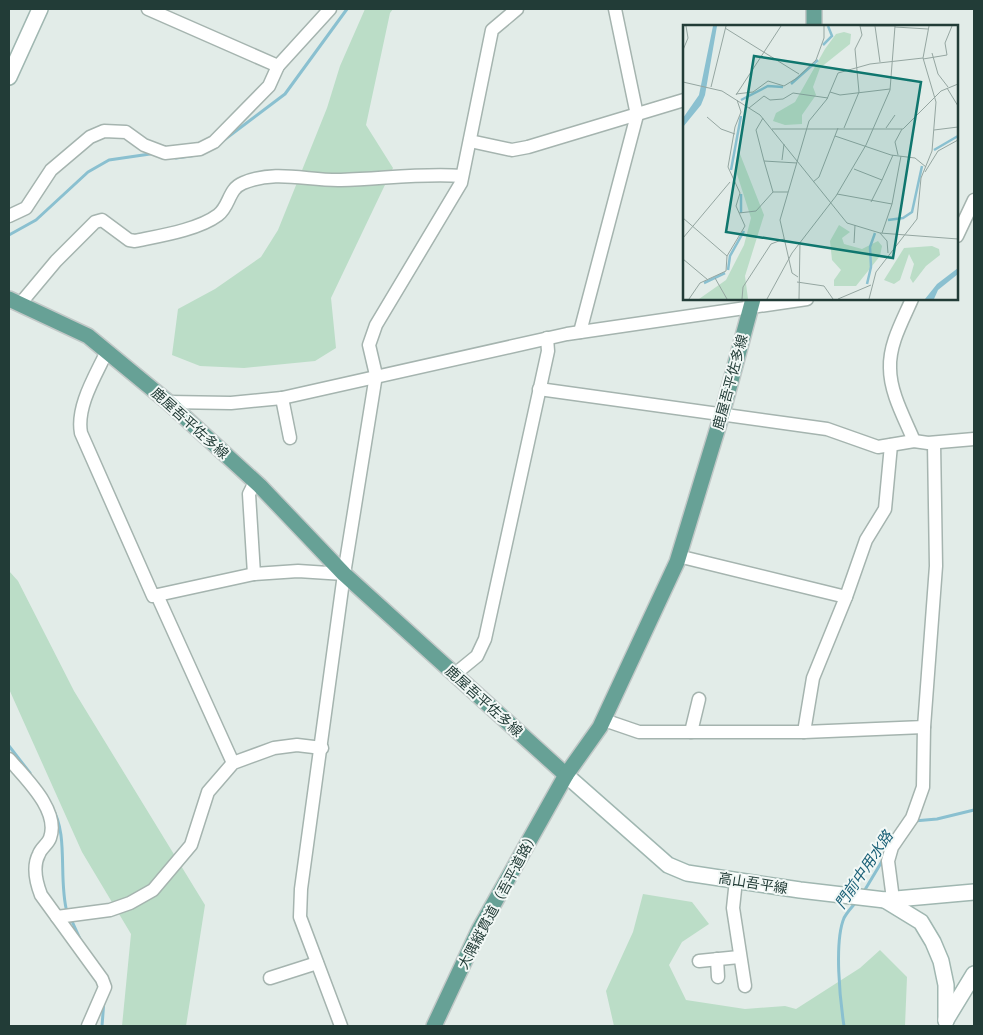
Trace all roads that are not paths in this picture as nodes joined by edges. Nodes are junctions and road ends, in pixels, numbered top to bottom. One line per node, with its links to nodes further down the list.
1 (40, 9): 9 (main road)
2 (148, 9): 8 (street)
3 (330, 9): 8 (street)
4 (517, 9): 12 (street)
5 (615, 9): 11 (street)
6 (814, 9): 7 (main road)
7 (814, 25)
8 (278, 66): 15 (street)
9 (9, 77)
10 (683, 100): 11 (street)
11 (637, 115): 12 (street); 21 (street)
12 (470, 141): 13 (street)
13 (462, 176): 19 (street); 24 (street)
14 (974, 200): 16 (street)
15 (9, 216)
16 (958, 234)
17 (793, 300): 20 (street)
18 (912, 300): 31 (street)
19 (14, 302): 23 (main road, 鹿屋吾平佐多線)
20 (752, 303): 21 (street); 28 (main road, 鹿屋吾平佐多線)
21 (580, 332): 22 (street)
22 (547, 338): 24 (street); 25 (street)
23 (107, 351): 27 (main road, 鹿屋吾平佐多線); 38 (street)
24 (376, 375): 26 (street); 37 (street)
25 (540, 389): 28 (street); 40 (street)
26 (282, 398): 27 (street); 29 (street)
27 (168, 402): 34 (main road, 鹿屋吾平佐多線)
28 (722, 414): 33 (street); 35 (main road, 鹿屋吾平佐多線)
29 (290, 438)
30 (974, 439): 32 (street)
31 (914, 441): 32 (street); 33 (street)
32 (934, 443): 43 (street)
33 (891, 445): 39 (street)
34 (255, 482): 36 (street); 37 (main road, 鹿屋吾平佐多線)
35 (678, 556): 39 (street); 42 (main road, 鹿屋吾平佐多線)
36 (254, 574): 37 (street); 38 (street)
37 (344, 574): 40 (main road, 鹿屋吾平佐多線); 46 (street)
38 (157, 595): 48 (street)
39 (846, 597): 45 (street)
40 (454, 674): 49 (main road, 鹿屋吾平佐多線)
41 (699, 699): 44 (street)
42 (604, 720): 44 (street); 49 (main road, 鹿屋吾平佐多線)
43 (924, 727): 45 (street); 52 (street)
44 (692, 732): 45 (street)
45 (804, 732)
46 (322, 748): 48 (street); 57 (street)
47 (9, 759): 53 (street)
48 (233, 763): 53 (street)
49 (566, 775): 50 (main road, 高山吾平線); 65 (main road, 大隅縦貫道（吾平道路）)
50 (736, 880): 52 (main road, 高山吾平線); 54 (street)
51 (974, 892): 52 (main road, 高山吾平線)
52 (889, 900): 62 (main road)
53 (57, 918): 64 (street)
54 (739, 956): 55 (street); 61 (street)
55 (717, 959): 56 (street); 59 (street)
56 (699, 961)
57 (317, 963): 60 (street); 63 (street)
58 (974, 974): 62 (main road)
59 (718, 977)
60 (270, 978)
61 (745, 986)
62 (945, 1024)
63 (338, 1025)
64 (88, 1026)
65 (434, 1026)

